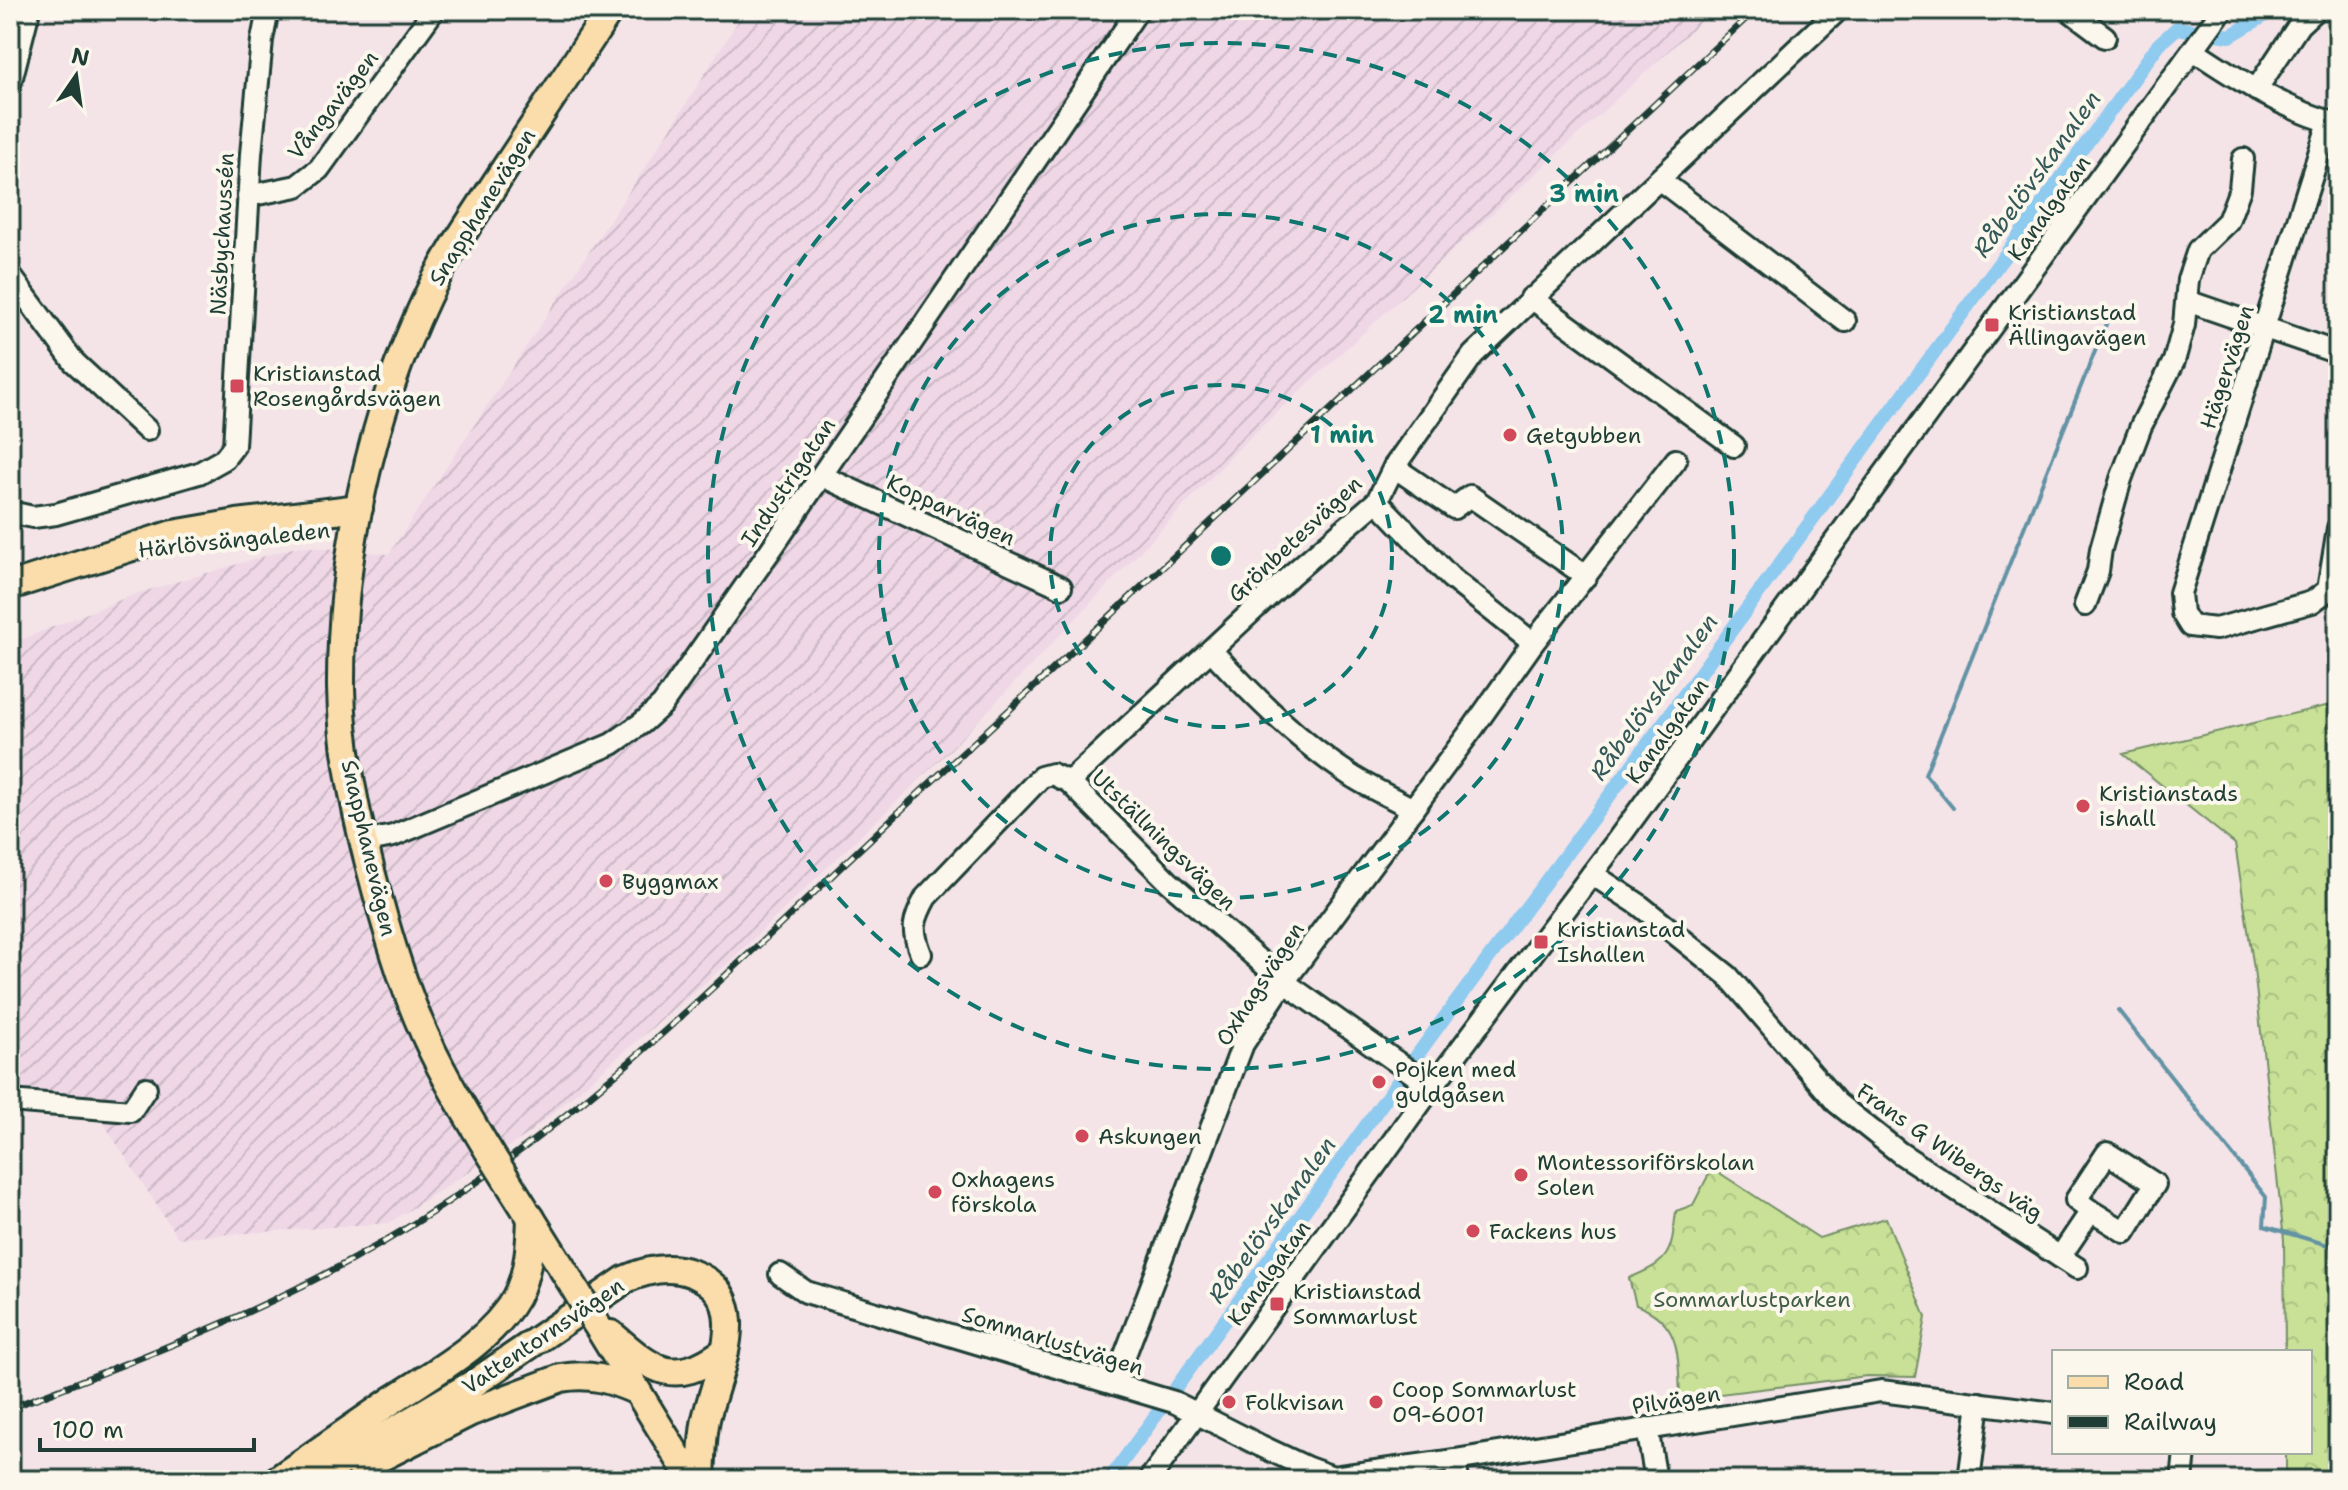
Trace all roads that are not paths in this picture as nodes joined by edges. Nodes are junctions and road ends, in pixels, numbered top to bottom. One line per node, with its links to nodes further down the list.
1 (29, 10): 12 (street)
2 (268, 10): 17 (street, Näsbychaussén)
3 (434, 10): 17 (street, Vångavägen)
4 (610, 10): 31 (main road, Snapphanevägen)
5 (1138, 10): 28 (street, Industrigatan)
6 (1838, 10): 16 (street, Grönbetesvägen)
7 (2069, 10): 10 (street)
8 (2315, 10): 13 (street)
9 (2220, 14): 11 (street, Kanalgatan)
10 (2105, 37)
11 (2199, 44): 13 (street); 42 (street, Kanalgatan)
12 (10, 85)
13 (2256, 90): 14 (street)
14 (2333, 123): 22 (street, Hägervägen)
15 (2243, 159): 20 (street)
16 (1660, 180): 19 (street, Grönbetesvägen); 21 (street)
17 (248, 196): 30 (street, Näsbychaussén)
18 (10, 275): 24 (street)
19 (1531, 298): 25 (street); 27 (street, Grönbetesvägen)
20 (2187, 301): 22 (street); 36 (street)
21 (1845, 321)
22 (2266, 328): 23 (street); 32 (street, Hägervägen)
23 (2338, 353)
24 (147, 430)
25 (1734, 446)
26 (1676, 460): 33 (street, Oxhagsvägen)
27 (1394, 467): 29 (street, Grönbetesvägen); 33 (street)
28 (822, 476): 35 (street, Kopparvägen); 41 (street, Industrigatan)
29 (1377, 501): 37 (street); 38 (street, Grönbetesvägen)
30 (10, 512)
31 (357, 519): 34 (main road, Härlövsängaleden); 41 (main road, Snapphanevägen)
32 (2338, 528)
33 (1586, 576): 37 (street, Oxhagsvägen)
34 (10, 586)
35 (1061, 587)
36 (2085, 605)
37 (1533, 643): 40 (street, Oxhagsvägen)
38 (1211, 650): 39 (street, Grönbetesvägen); 40 (street)
39 (1069, 782): 43 (street, Utställningsvägen); 44 (street, Utställningsvägen)
40 (1413, 809): 44 (street, Oxhagsvägen)
41 (363, 842): 49 (main road, Snapphanevägen, bridge)
42 (1592, 874): 45 (street, Kanalgatan); 48 (street, Frans G Wibergs väg)
43 (921, 954)
44 (1284, 982): 45 (street, Utställningsvägen); 53 (street, Oxhagsvägen)
45 (1432, 1087): 56 (street, Kanalgatan)
46 (146, 1088): 47 (street)
47 (10, 1101)
48 (2091, 1211)
49 (528, 1214): 51 (main road, Snapphanevägen, bridge); 59 (main road)
50 (780, 1274): 53 (street, Sommarlustvägen)
51 (595, 1322): 52 (main road); 54 (main road, Snapphanevägen)
52 (723, 1352): 59 (main road, Vattentornsvägen); 66 (main road, Vattentornsvägen)
53 (1114, 1384): 56 (street, Sommarlustvägen)
54 (637, 1391): 59 (main road); 65 (main road, Snapphanevägen)
55 (1979, 1403): 57 (street, Pilvägen); 58 (street, Pilvägen); 69 (street)
56 (1199, 1412): 62 (street, Sommarlustvägen); 67 (street, Kanalgatan)
57 (2052, 1413)
58 (1647, 1428): 61 (street, Pilvägen); 68 (street)
59 (334, 1453): 63 (main road, Vattentornsvägen); 64 (main road, Vattentornsvägen)
60 (2185, 1454): 70 (street)
61 (1456, 1470): 62 (street, Pilvägen)
62 (1308, 1474)
63 (277, 1480)
64 (306, 1480)
65 (692, 1480)
66 (701, 1480)
67 (1149, 1480)
68 (1656, 1480)
69 (1969, 1480)
70 (2182, 1480)

